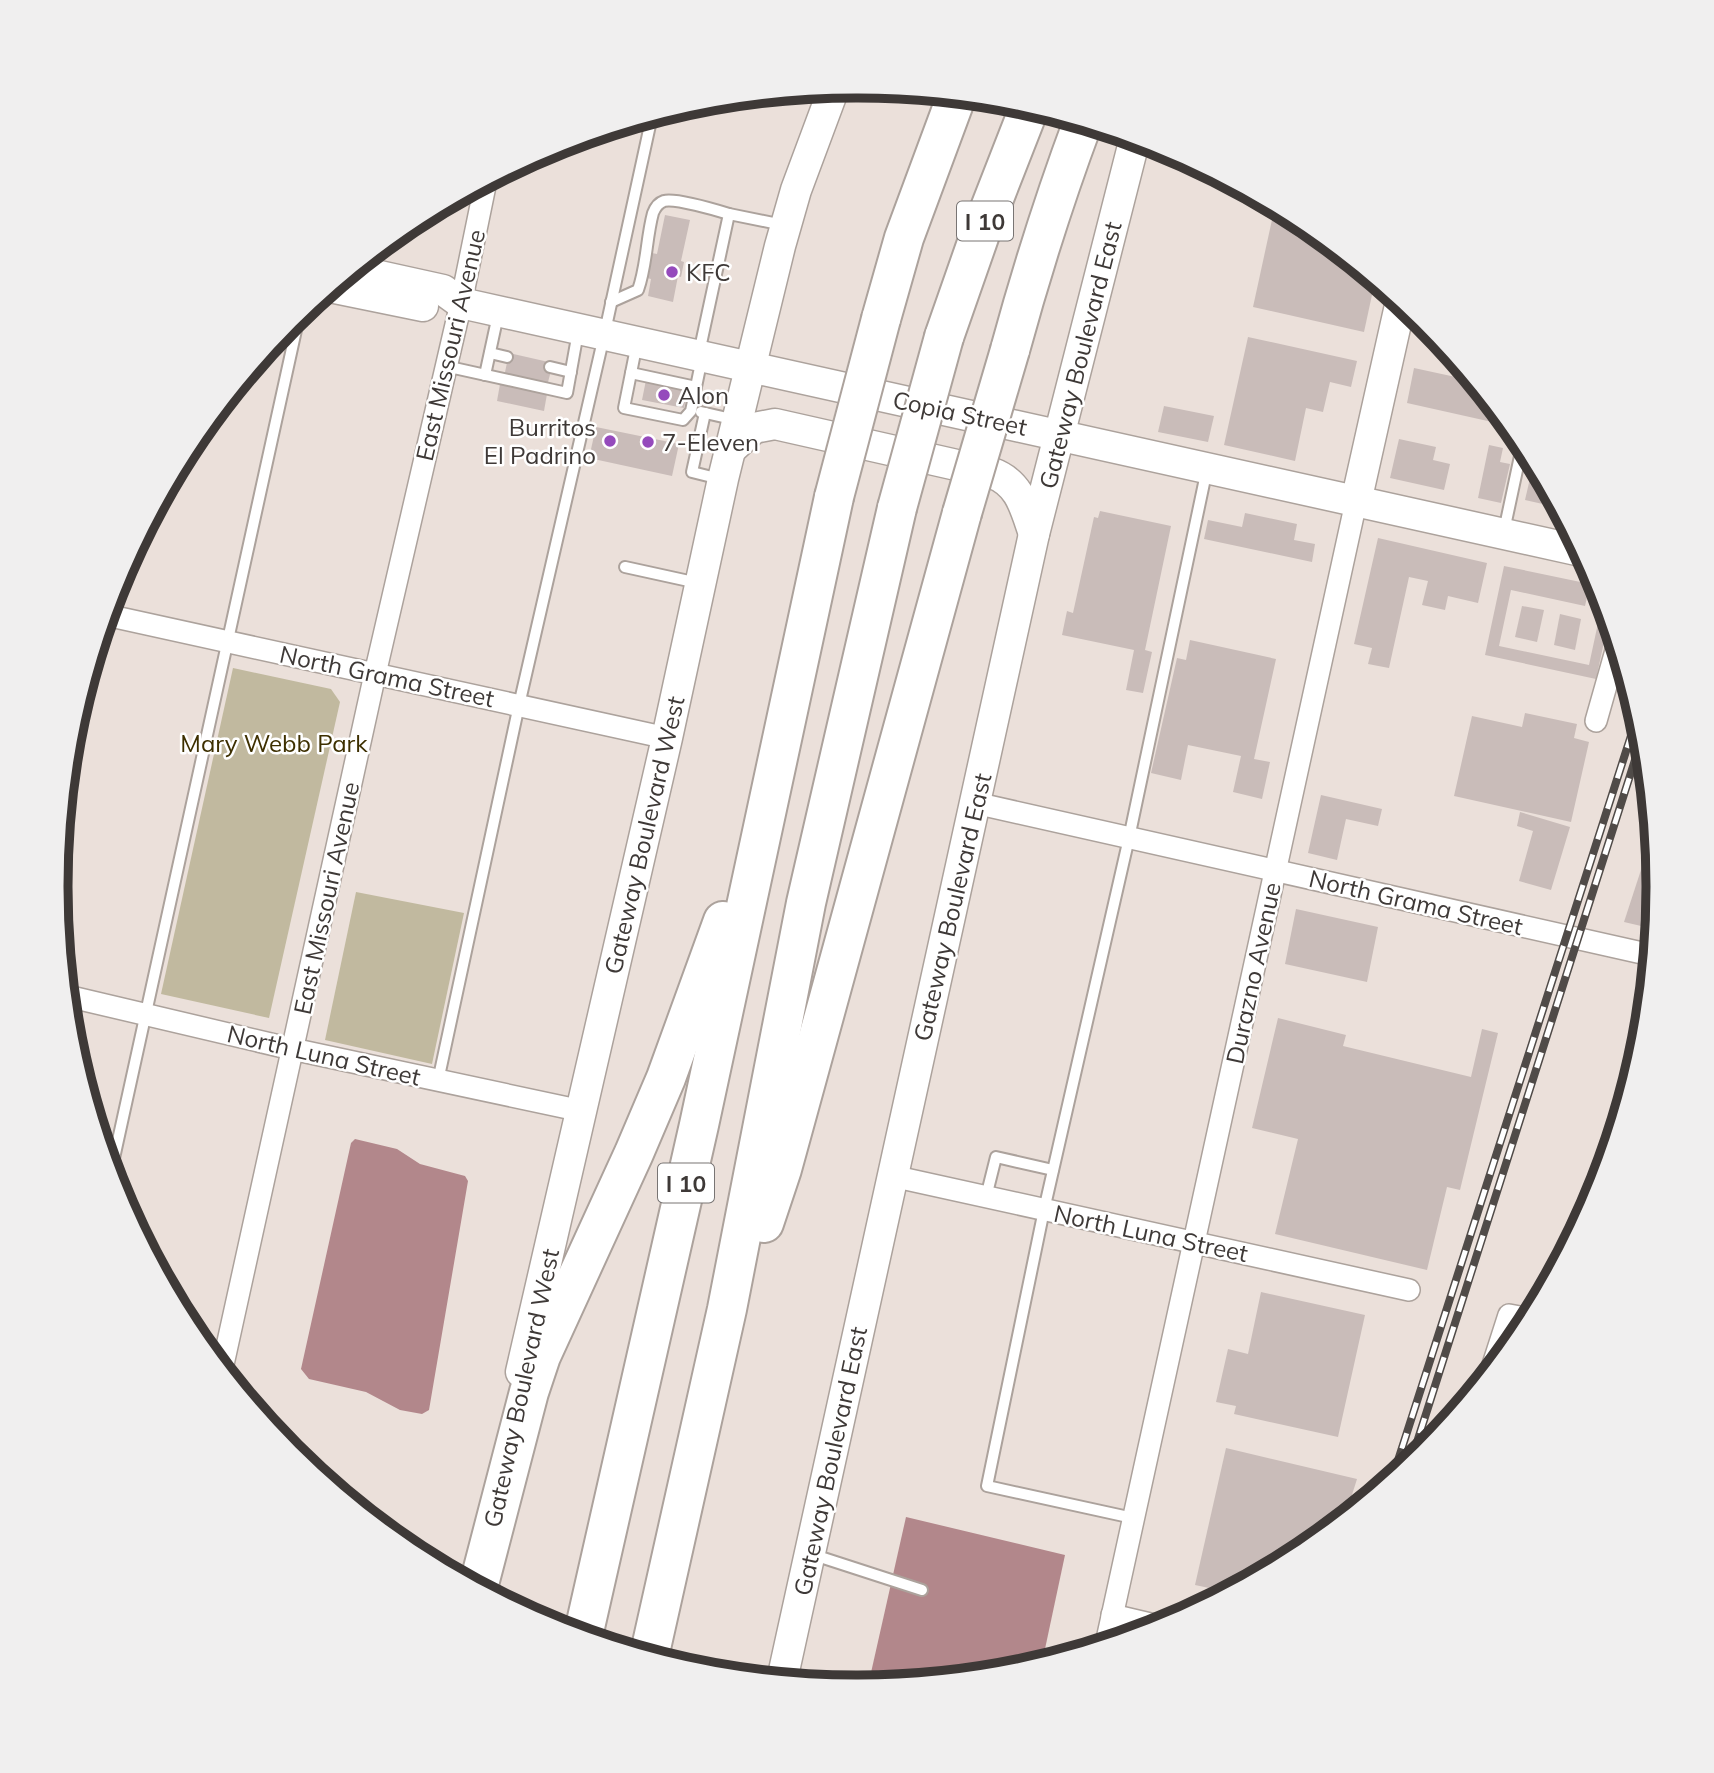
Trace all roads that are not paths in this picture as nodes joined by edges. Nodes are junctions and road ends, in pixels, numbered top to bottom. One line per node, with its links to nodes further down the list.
1 (830, 99): 11 (main road, Gateway Boulevard West)
2 (954, 103): 7 (highway)
3 (959, 104): 7 (highway, I 10)
4 (1026, 117): 69 (highway, I 10, bridge)
5 (650, 126): 14 (lane)
6 (1080, 131): 69 (highway, bridge)
7 (943, 138): 51 (highway, I 10, bridge)
8 (1132, 148): 34 (main road, Gateway Boulevard East)
9 (484, 192): 15 (street, East Missouri Avenue)
10 (729, 214): 11 (lane); 14 (lane); 23 (lane)
11 (786, 225): 26 (main road, Gateway Boulevard West)
12 (363, 272): 15 (main road, Copia Street)
13 (341, 290): 15 (main road, Copia Street)
14 (611, 302): 19 (lane)
15 (461, 303): 16 (main road, Copia Street); 24 (street, East Missouri Avenue)
16 (499, 312): 19 (main road, Copia Street); 21 (lane)
17 (1398, 313): 39 (main road, Durazno Avenue)
18 (295, 333): 46 (lane)
19 (591, 333): 20 (main road, Copia Street); 27 (lane); 49 (lane)
20 (637, 343): 23 (main road, Copia Street); 28 (lane)
21 (490, 353): 22 (lane); 29 (lane)
22 (507, 357)
23 (700, 357): 26 (main road, Copia Street); 30 (lane)
24 (445, 366): 29 (lane); 48 (street, East Missouri Avenue)
25 (550, 367): 27 (lane)
26 (751, 368): 33 (main road, Gateway Boulevard West); 34 (main road, Copia Street)
27 (571, 372): 29 (lane)
28 (631, 373): 30 (lane); 31 (lane)
29 (485, 375)
30 (696, 387): 31 (lane)
31 (691, 411): 32 (lane)
32 (705, 413): 33 (lane); 38 (lane)
33 (737, 420): 35 (main road, Gateway Boulevard West)
34 (1058, 435): 37 (main road, Copia Street); 41 (main road, Gateway Boulevard East)
35 (730, 450): 38 (main road, Gateway Boulevard West); 41 (main road)
36 (1520, 459): 40 (lane)
37 (1207, 469): 39 (main road, Copia Street); 54 (lane)
38 (723, 479): 44 (main road, Gateway Boulevard West)
39 (1356, 502): 40 (main road, Copia Street); 55 (street, Durazno Avenue)
40 (1504, 533): 42 (main road, Copia Street)
41 (1034, 534): 53 (main road, Gateway Boulevard East)
42 (1569, 548)
43 (625, 567): 44 (lane)
44 (700, 584): 52 (main road, Gateway Boulevard West)
45 (116, 617): 46 (street, North Grama Street)
46 (228, 642): 48 (street, North Grama Street); 58 (lane)
47 (1613, 662): 50 (street)
48 (375, 674): 49 (street, North Grama Street); 59 (street, East Missouri Avenue)
49 (519, 705): 52 (street, North Grama Street); 60 (lane)
50 (1596, 722)
51 (784, 729): 73 (highway); 78 (highway, I 10)
52 (667, 738): 61 (main road, Gateway Boulevard West)
53 (975, 803): 54 (street, North Grama Street); 64 (main road, Gateway Boulevard East)
54 (1129, 838): 55 (street, North Grama Street); 63 (lane)
55 (1275, 871): 56 (street, North Grama Street); 67 (street, Durazno Avenue)
56 (1642, 954)
57 (76, 998): 58 (street, North Luna Street)
58 (146, 1013): 59 (street, North Luna Street); 62 (lane)
59 (292, 1049): 60 (street, North Luna Street); 70 (street, East Missouri Avenue)
60 (438, 1081): 61 (street, North Luna Street)
61 (582, 1111): 74 (main road, Gateway Boulevard West)
62 (115, 1154)
63 (1053, 1170): 65 (lane); 66 (lane)
64 (892, 1176): 65 (street, North Luna Street); 72 (main road, Gateway Boulevard East)
65 (986, 1197): 66 (street, North Luna Street)
66 (1044, 1210): 67 (street, North Luna Street); 71 (lane)
67 (1193, 1242): 68 (street, North Luna Street); 71 (street, Durazno Avenue)
68 (1409, 1290)
69 (727, 1309): 80 (highway, I 10)
70 (224, 1358)
71 (1133, 1518): 76 (street, Durazno Avenue)
72 (809, 1553): 75 (lane); 81 (main road, Gateway Boulevard East)
73 (480, 1579)
74 (480, 1579)
75 (922, 1590)
76 (1112, 1615): 77 (street); 79 (street, Durazno Avenue)
77 (1141, 1622)
78 (585, 1626)
79 (1107, 1634)
80 (651, 1647)
81 (784, 1672)

